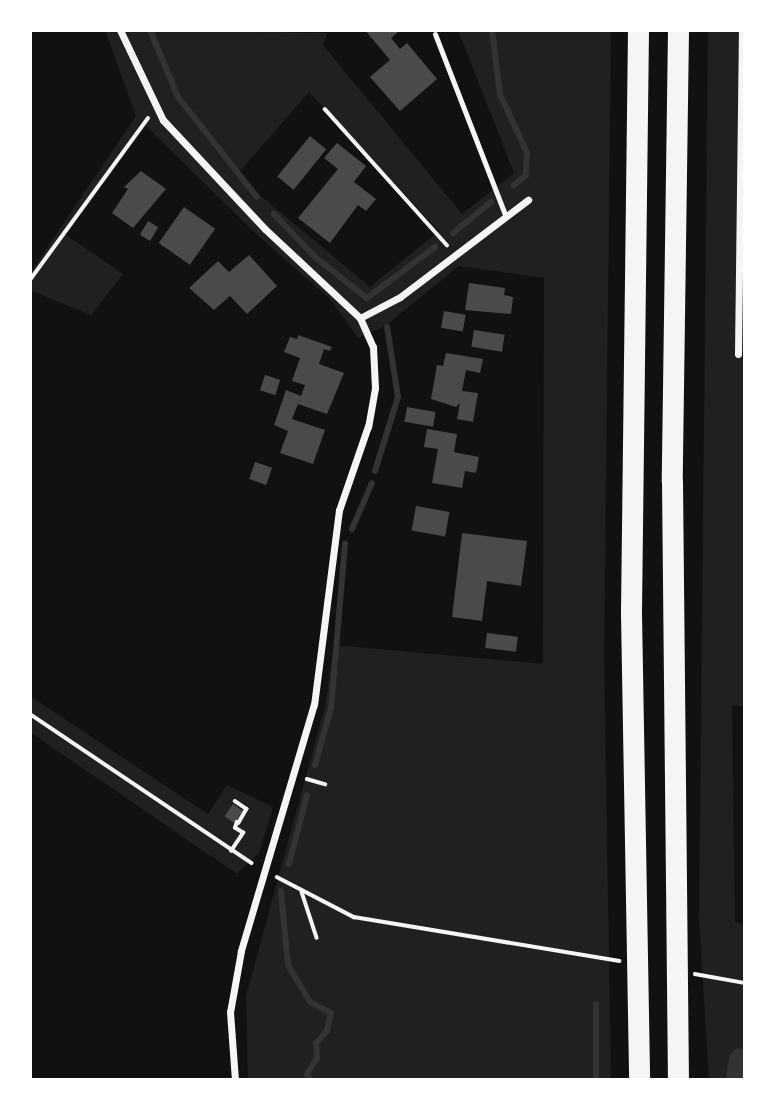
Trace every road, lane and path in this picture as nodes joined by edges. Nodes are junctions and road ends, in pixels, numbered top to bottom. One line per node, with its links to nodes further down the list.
1 (120, 30): 6 (street)
2 (638, 30): 24 (highway)
3 (678, 30): 25 (highway)
4 (743, 30): 13 (street)
5 (435, 34): 9 (lane)
6 (155, 109): 11 (path); 12 (street)
7 (325, 109): 10 (path)
8 (527, 200): 9 (street)
9 (506, 217): 10 (street)
10 (455, 254): 12 (street)
11 (30, 280)
12 (360, 318): 15 (street)
13 (738, 354)
14 (30, 715): 18 (path)
15 (295, 776): 16 (path); 19 (street)
16 (325, 784)
17 (234, 800): 18 (path)
18 (231, 851): 19 (path)
19 (266, 873): 20 (path); 23 (street)
20 (301, 890): 21 (path); 22 (path)
21 (317, 938)
22 (557, 951)
23 (235, 1080)
24 (639, 1080)
25 (678, 1080)

